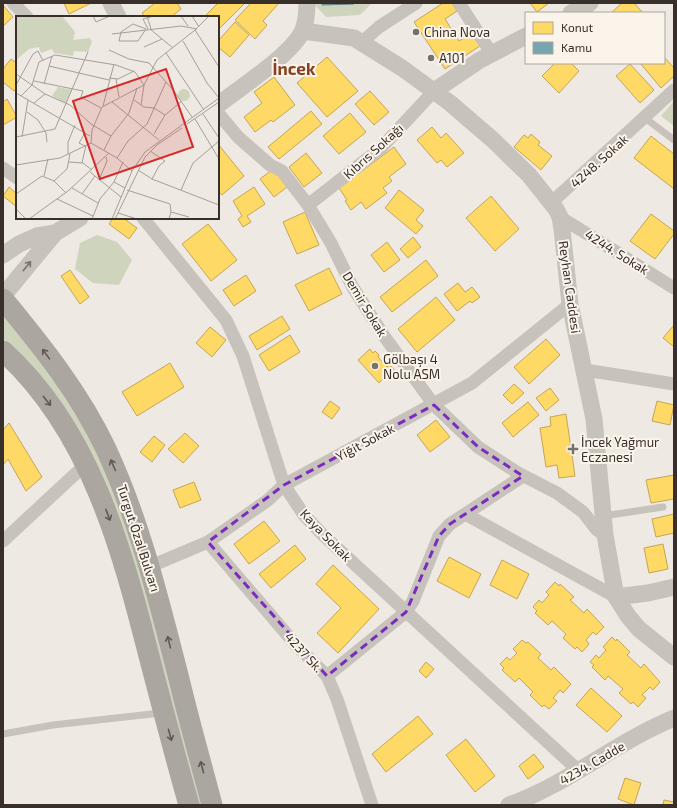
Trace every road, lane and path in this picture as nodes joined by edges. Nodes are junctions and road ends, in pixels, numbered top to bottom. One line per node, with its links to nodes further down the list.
1 (13, 3): 9 (street)
2 (112, 3): 10 (street)
3 (306, 3): 11 (street)
4 (416, 3): 7 (street)
5 (459, 3): 14 (street)
6 (590, 3): 8 (street)
7 (399, 8): 13 (street)
8 (573, 12)
9 (26, 16)
10 (118, 16)
11 (303, 31): 13 (street, Reyhan Caddesi); 17 (street)
12 (525, 37): 14 (street)
13 (362, 42): 16 (street, Reyhan Caddesi)
14 (492, 54): 16 (street)
15 (674, 90): 19 (street, 4248. Sokak)
16 (434, 91): 23 (street, Reyhan Caddesi); 24 (street, Kıbrıs Sokağı)
17 (219, 104)
18 (219, 114): 24 (street, Demir Sokak)
19 (645, 118): 20 (lane); 23 (street, 4248. Sokak)
20 (674, 140)
21 (3, 168): 22 (street)
22 (16, 177)
23 (552, 202): 25 (street, Reyhan Caddesi)
24 (308, 206): 36 (street, Demir Sokak)
25 (560, 217): 30 (street, 4244. Sokak); 32 (street, Reyhan Caddesi)
26 (144, 219): 39 (street, Kaya Sokak)
27 (72, 220): 28 (street)
28 (55, 233): 29 (street); 31 (street, one-way to 28)
29 (3, 255)
30 (674, 288)
31 (3, 298): 46 (main road, Turgut Özal Bulvarı, one-way to 31)
32 (570, 304): 34 (street, Reyhan Caddesi); 36 (street, Yiğit Sokak)
33 (6, 357): 37 (main road, Turgut Özal Bulvarı, one-way to 37)
34 (585, 370): 35 (street); 42 (street, Reyhan Caddesi)
35 (674, 384)
36 (434, 405): 38 (street, Demir Sokak); 39 (street, Yiğit Sokak)
37 (86, 464): 44 (street); 52 (main road, Turgut Özal Bulvarı, one-way to 52)
38 (523, 476): 41 (street); 43 (street, Demir Sokak)
39 (284, 484): 45 (street, Yiğit Sokak); 49 (street, Kaya Sokak)
40 (663, 507): 42 (lane)
41 (467, 515): 48 (street); 49 (street)
42 (603, 516): 43 (street, Reyhan Caddesi)
43 (605, 535): 48 (street, Reyhan Caddesi)
44 (3, 541)
45 (208, 542): 46 (street, Yiğit Sokak); 51 (street, 4237 Sk.)
46 (151, 566): 57 (main road, Turgut Özal Bulvarı, one-way to 46)
47 (674, 587): 48 (street)
48 (616, 597): 50 (street, Reyhan Caddesi)
49 (406, 612): 51 (street); 55 (street, Kaya Sokak)
50 (674, 657)
51 (327, 676): 58 (street, 4237 Sk.)
52 (163, 713): 54 (lane); 56 (main road, Turgut Özal Bulvarı, one-way to 56)
53 (674, 718): 55 (street, 4234. Cadde)
54 (3, 734)
55 (579, 771): 59 (street, 4234. Cadde)
56 (189, 805)
57 (212, 805)
58 (372, 805)
59 (509, 805)

